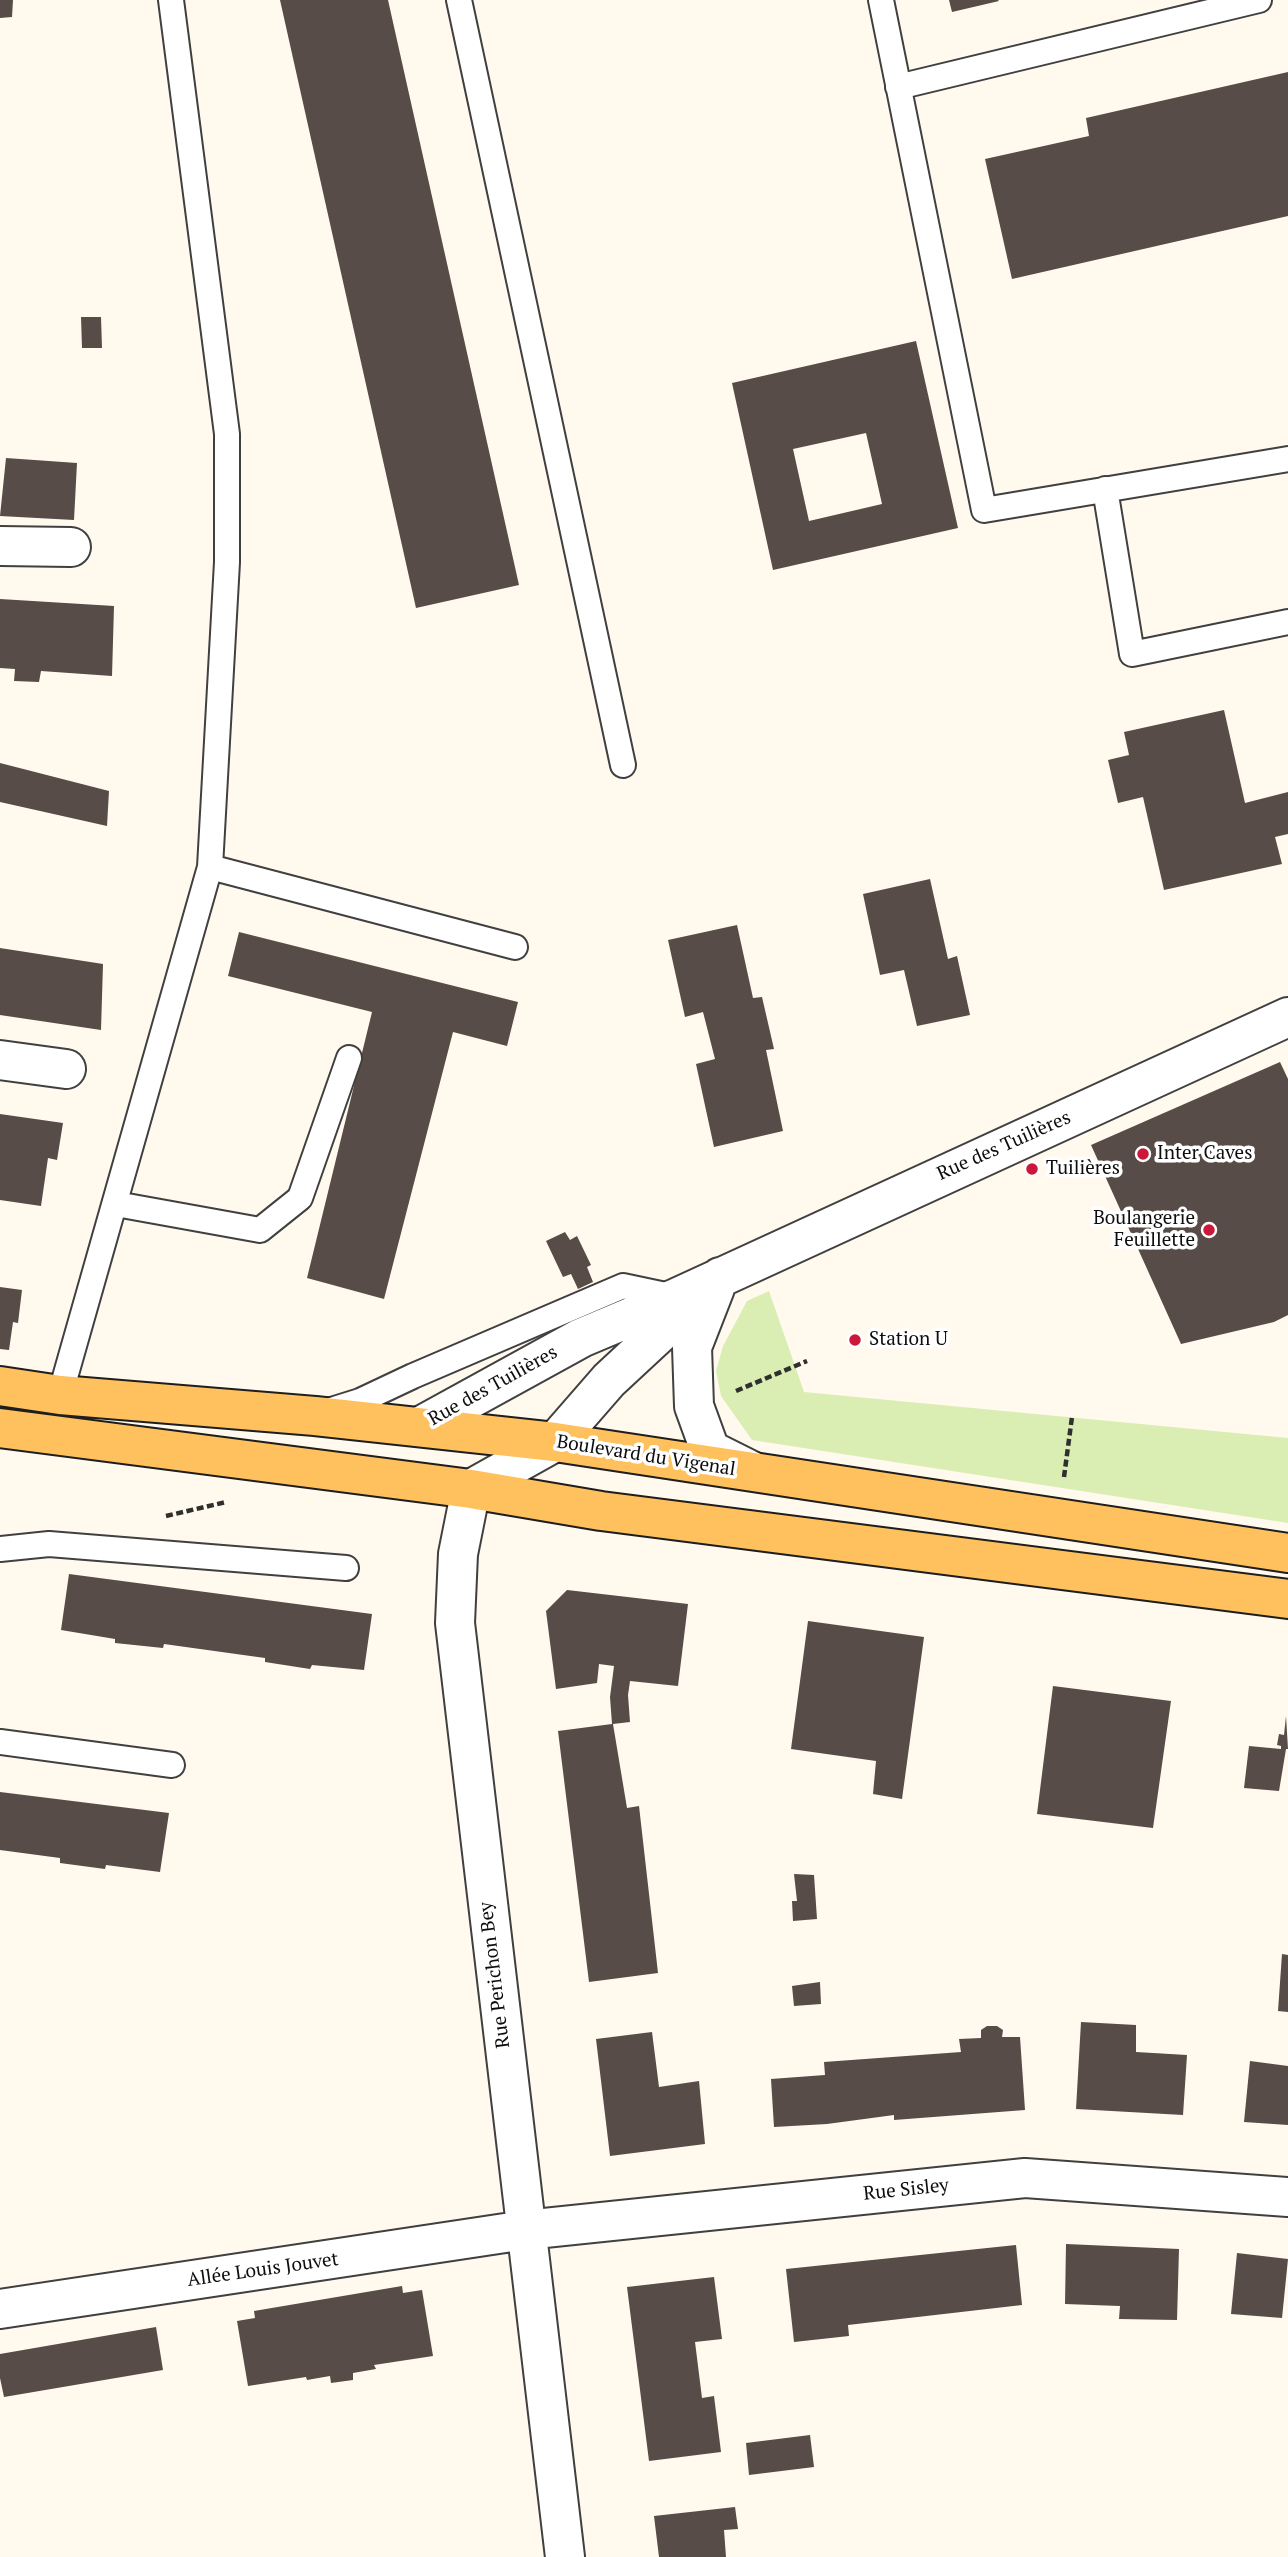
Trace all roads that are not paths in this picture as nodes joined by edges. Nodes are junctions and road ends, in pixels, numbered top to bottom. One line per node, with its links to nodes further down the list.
1 (171, 0): 12 (lane)
2 (881, 0): 5 (lane)
3 (1259, 0): 5 (lane)
4 (461, 1): 11 (lane)
5 (898, 87): 7 (lane)
6 (1288, 459): 7 (lane)
7 (1105, 489): 10 (lane)
8 (0, 546): 9 (street)
9 (71, 547)
10 (1288, 622)
11 (623, 765)
12 (210, 867): 13 (lane); 18 (lane)
13 (515, 947)
14 (1288, 1017): 19 (street, Rue des Tuilières)
15 (349, 1058): 18 (lane)
16 (0, 1059): 17 (street)
17 (66, 1069)
18 (116, 1204): 22 (lane)
19 (720, 1277): 20 (street, Rue des Tuilières); 26 (street, Rue des Tuilières); 27 (street)
20 (676, 1298): 23 (lane); 24 (street, Rue des Tuilières)
21 (0, 1385): 22 (main road, Boulevard du Vigenal)
22 (60, 1395): 23 (main road, Boulevard du Vigenal)
23 (315, 1416): 24 (main road, Boulevard du Vigenal)
24 (419, 1427): 26 (main road, Boulevard du Vigenal)
25 (0, 1428): 28 (main road)
26 (555, 1442): 27 (main road, Boulevard du Vigenal); 28 (street)
27 (759, 1475): 30 (main road, Boulevard du Vigenal)
28 (471, 1489): 32 (main road); 36 (street, Rue Perichon Bey)
29 (0, 1549): 31 (lane)
30 (1288, 1553)
31 (346, 1568)
32 (1288, 1599)
33 (0, 1742): 34 (lane)
34 (172, 1765)
35 (1288, 2197): 36 (street, Rue Sisley)
36 (525, 2230): 37 (street, Allée Louis Jouvet); 38 (street, Rue Perichon Bey)
37 (0, 2309)
38 (565, 2557)

